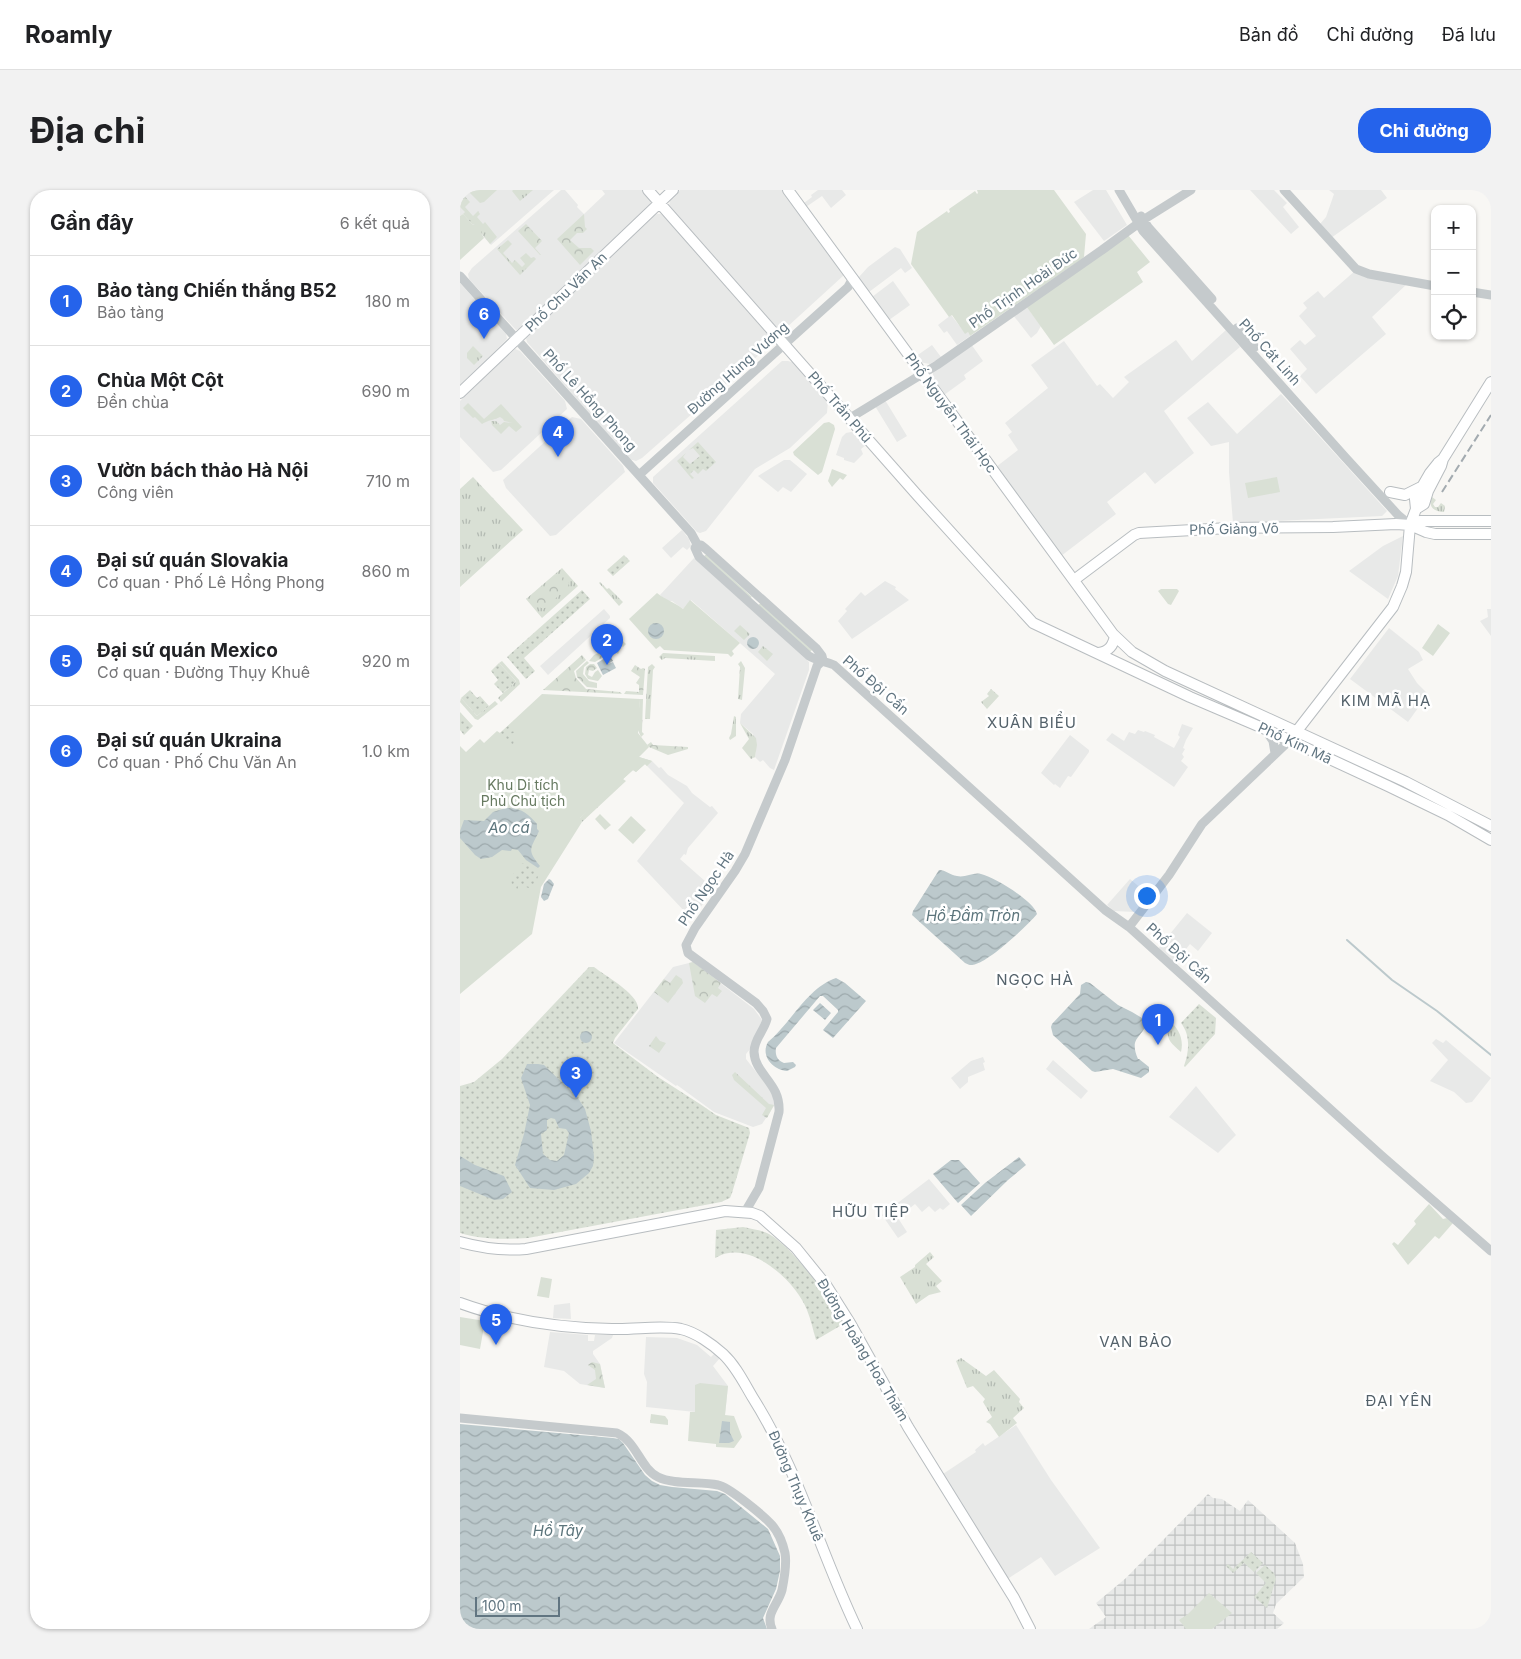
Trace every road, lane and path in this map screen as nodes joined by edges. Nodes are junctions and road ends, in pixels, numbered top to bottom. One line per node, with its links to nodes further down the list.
1 (648, 190): 8 (main road, Phố Trần Phú)
2 (673, 190): 8 (main road, Phố Chu Văn An)
3 (788, 190): 11 (main road, Phố Nguyễn Thái Học)
4 (1119, 190): 9 (street, Phố Cát Linh)
5 (1126, 190): 9 (street, Phố Cát Linh)
6 (1191, 190): 9 (street, Phố Trịnh Hoài Đức)
7 (1284, 190): 12 (street)
8 (659, 203): 15 (main road, Phố Chu Văn An); 16 (main road, Phố Trần Phú)
9 (1141, 222): 17 (street, Phố Trịnh Hoài Đức); 28 (street, Phố Cát Linh)
10 (460, 276): 15 (street, Phố Lê Hồng Phong)
11 (852, 278): 16 (street, Đường Hùng Vương); 17 (main road, Phố Nguyễn Thái Học)
12 (1431, 285)
13 (1476, 293): 14 (street)
14 (1491, 295)
15 (516, 339): 19 (main road, Phố Chu Văn An); 22 (street, Phố Lê Hồng Phong)
16 (784, 345): 20 (main road, Phố Trần Phú); 22 (street, Đường Hùng Vương)
17 (922, 374): 20 (street, Phố Trịnh Hoài Đức); 32 (main road, Phố Nguyễn Thái Học)
18 (1491, 382): 21 (main road)
19 (460, 393)
20 (850, 418): 33 (main road, Phố Trần Phú)
21 (1442, 459): 23 (main road); 25 (main road)
22 (639, 475): 37 (street, Phố Lê Hồng Phong)
23 (1422, 486): 24 (main road); 25 (main road)
24 (1390, 492)
25 (1415, 511): 26 (main road); 28 (main road)
26 (1429, 521): 27 (main road, Phố Giảng Võ); 28 (main road, Phố Giảng Võ)
27 (1491, 521)
28 (1410, 525): 29 (main road, Phố Giảng Võ); 31 (main road); 32 (main road, Phố Giảng Võ)
29 (1444, 534): 30 (main road, Phố Giảng Võ); 31 (main road)
30 (1491, 534)
31 (1409, 552): 40 (main road)
32 (1074, 580): 34 (main road, Phố Nguyễn Thái Học)
33 (1033, 623): 35 (main road, Phố Kim Mã)
34 (1115, 636): 35 (main road); 36 (main road, Phố Kim Mã)
35 (1098, 653): 38 (main road, Phố Kim Mã)
36 (1142, 659): 38 (main road); 40 (main road, Phố Kim Mã)
37 (823, 660): 47 (street, Phố Đội Cấn); 48 (street, Phố Ngọc Hà)
38 (1135, 672): 39 (main road, Phố Kim Mã)
39 (1266, 729): 41 (main road, Phố Kim Mã); 42 (street)
40 (1296, 733): 41 (main road); 43 (main road, Phố Kim Mã)
41 (1289, 741): 42 (street); 44 (main road, Phố Kim Mã)
42 (1275, 753): 47 (street)
43 (1406, 782): 44 (main road); 45 (main road, Phố Kim Mã)
44 (1401, 792): 46 (main road, Phố Kim Mã)
45 (1491, 826)
46 (1491, 840)
47 (1128, 927): 50 (street, Phố Đội Cấn)
48 (746, 1212): 49 (main road, Đường Hoàng Hoa Thám); 55 (main road, Đường Hoàng Hoa Thám)
49 (460, 1242)
50 (1491, 1251)
51 (460, 1303): 54 (main road, Đường Thụy Khuê)
52 (460, 1418): 53 (street)
53 (772, 1629)
54 (857, 1629)
55 (1030, 1629)

